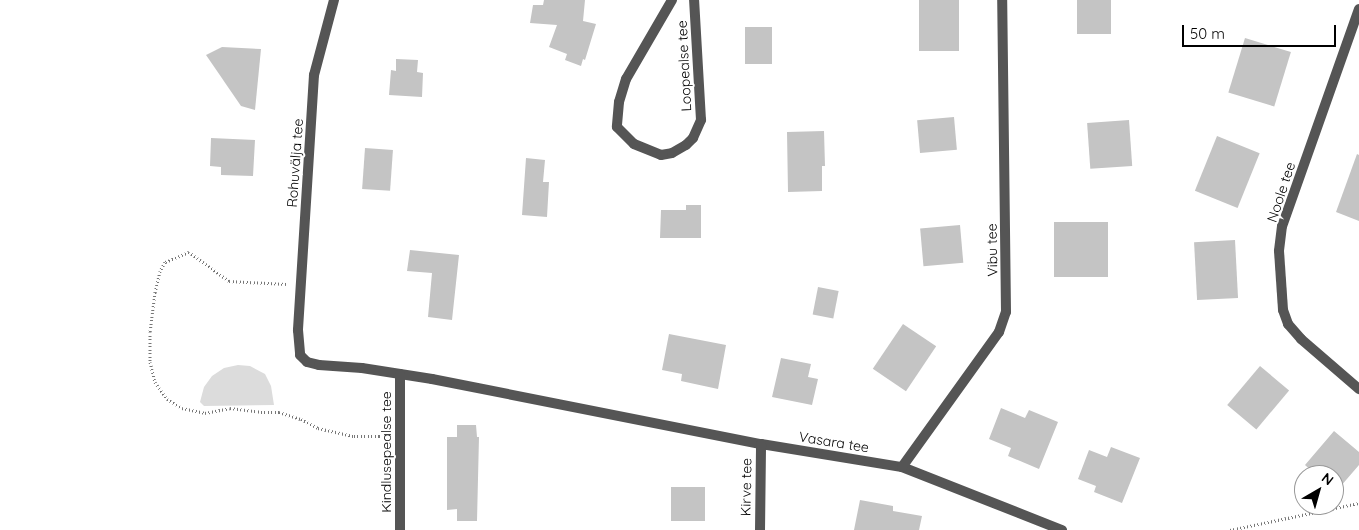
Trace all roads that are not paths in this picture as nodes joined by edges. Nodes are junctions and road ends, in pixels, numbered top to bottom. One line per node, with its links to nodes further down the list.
1 (334, 0): 6 (street, Rohuvälja tee)
2 (672, 0): 3 (street, Loopealse tee)
3 (694, 0)
4 (1002, 0): 9 (street, Vibu tee)
5 (1359, 10): 7 (street, Noole tee)
6 (400, 374): 8 (street, Vasara tee); 10 (street, Kindlusepealse tee)
7 (1359, 389)
8 (761, 444): 9 (street, Vasara tee); 11 (street, Kirve tee)
9 (902, 467): 12 (street, Vasara tee)
10 (400, 530)
11 (760, 530)
12 (1062, 530)

